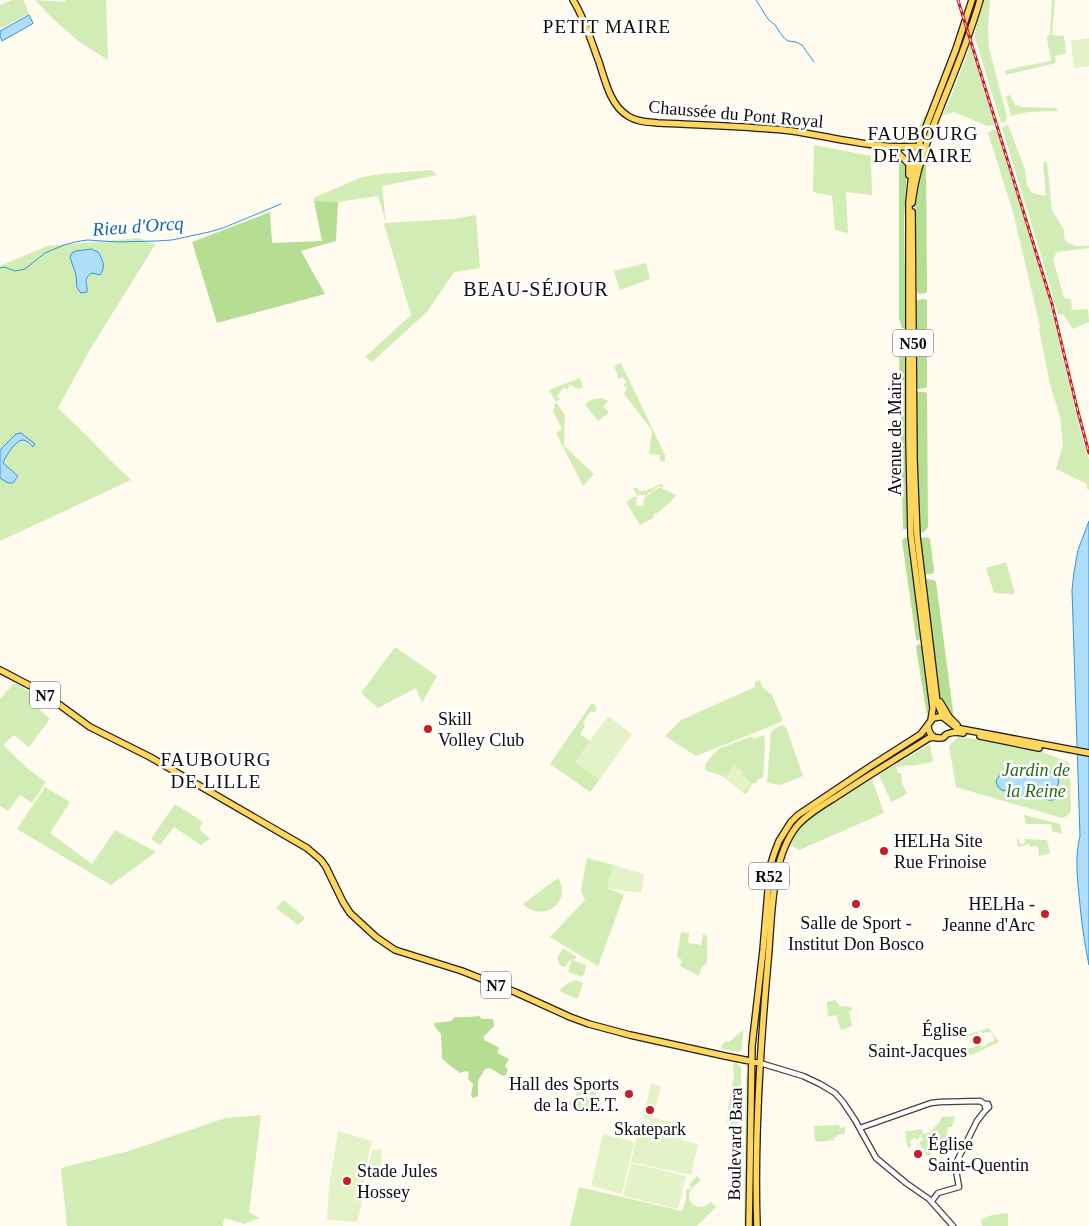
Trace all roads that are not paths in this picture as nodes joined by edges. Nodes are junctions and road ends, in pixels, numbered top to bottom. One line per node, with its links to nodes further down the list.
1 (573, 0): 5 (main road, Chaussée du Pont Royal)
2 (972, 0): 4 (main road, N50)
3 (980, 0): 4 (main road, N50)
4 (922, 146): 5 (main road, Chaussée du Pont Royal); 6 (main road, Avenue de Maire / N50); 8 (main road, Avenue de Maire / N50)
5 (895, 147): 6 (main road)
6 (911, 182): 9 (main road, Avenue de Maire / N50)
7 (0, 670): 18 (main road, N7)
8 (937, 696): 10 (main road, Avenue de Maire / N50); 12 (main road)
9 (932, 704): 11 (main road, Avenue de Maire / N50); 15 (main road)
10 (945, 720): 11 (main road); 12 (main road, R52); 13 (main road)
11 (929, 723): 14 (main road); 15 (main road, R52)
12 (961, 729): 16 (main road, R52)
13 (947, 734): 14 (main road, R52); 16 (main road, R52)
14 (934, 737): 18 (main road, R52)
15 (914, 738): 18 (main road, R52)
16 (1063, 749): 17 (main road, R52)
17 (1089, 754)
18 (755, 1062): 19 (street); 21 (main road, Boulevard Bara / R52); 22 (main road, Boulevard Bara / R52)
19 (860, 1128): 20 (street); 20 (street)
20 (932, 1202): 23 (street)
21 (749, 1226)
22 (756, 1226)
23 (953, 1226)

